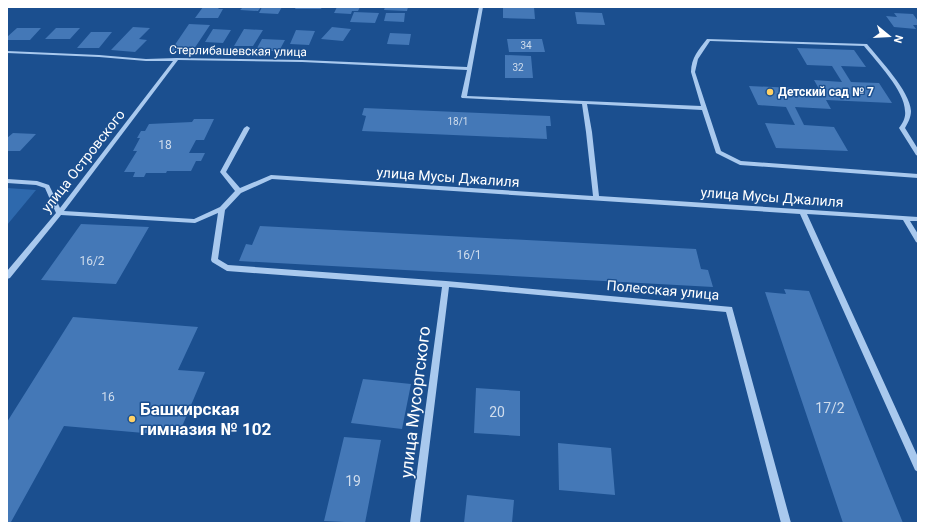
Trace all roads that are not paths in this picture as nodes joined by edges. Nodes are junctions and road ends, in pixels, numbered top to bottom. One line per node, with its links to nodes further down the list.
1 (481, 7): 4 (street)
2 (7, 52): 3 (street, Стерлибашевская улица)
3 (177, 59): 4 (street, Стерлибашевская улица); 15 (street, улица Островского)
4 (469, 69): 5 (street)
5 (584, 103): 6 (street); 12 (street)
6 (704, 108): 8 (street); 9 (street)
7 (247, 128): 11 (street)
8 (918, 154)
9 (918, 176)
10 (7, 181): 15 (street)
11 (239, 191): 12 (street, улица Мусы Джалиля); 13 (street, улица Мусы Джалиля)
12 (596, 198): 14 (street, улица Мусы Джалиля)
13 (222, 208): 15 (street, улица Мусы Джалиля); 20 (street)
14 (802, 211): 16 (street, улица Мусы Джалиля); 21 (street)
15 (58, 213): 19 (street, улица Островского)
16 (905, 218): 17 (street, улица Мусы Джалиля); 18 (street)
17 (918, 219)
18 (918, 240)
19 (7, 276)
20 (446, 284): 22 (street, улица Мусоргского); 23 (street, Полесская улица)
21 (918, 467)
22 (415, 523)
23 (786, 523)

